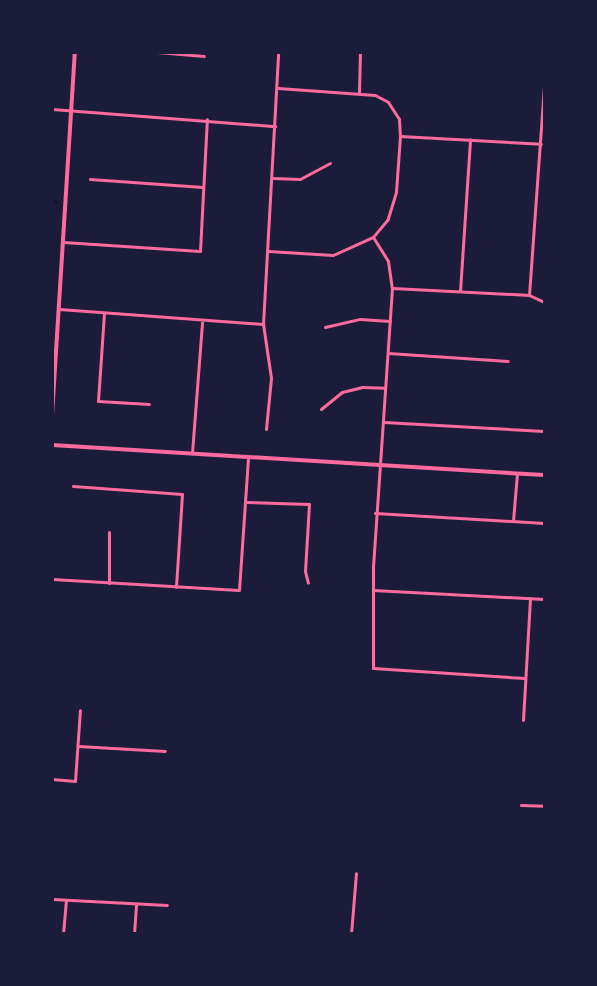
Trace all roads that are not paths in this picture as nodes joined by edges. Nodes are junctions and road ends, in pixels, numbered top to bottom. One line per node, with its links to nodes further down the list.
1 (75, 52): 10 (street)
2 (158, 52): 5 (street)
3 (278, 52): 6 (street)
4 (360, 52): 8 (street)
5 (204, 56)
6 (278, 88): 8 (street); 12 (street)
7 (544, 88): 15 (street)
8 (358, 92): 13 (street)
9 (52, 109): 10 (street)
10 (72, 110): 11 (street); 21 (street)
11 (207, 119): 12 (street); 19 (street)
12 (274, 126): 17 (street)
13 (400, 135): 14 (street); 20 (street)
14 (470, 139): 15 (street); 24 (street)
15 (541, 144): 25 (street)
16 (330, 163): 17 (street)
17 (273, 178): 22 (street)
18 (90, 179): 19 (street)
19 (203, 187): 21 (street)
20 (374, 237): 22 (street); 23 (street)
21 (63, 242): 27 (street)
22 (268, 251): 31 (street)
23 (393, 288): 24 (street); 29 (street)
24 (460, 291): 25 (street)
25 (529, 295): 26 (street)
26 (544, 302)
27 (59, 309): 28 (street); 38 (street)
28 (104, 314): 30 (street); 36 (street)
29 (390, 321): 32 (street); 33 (street)
30 (202, 322): 31 (street); 43 (street)
31 (263, 324): 40 (street)
32 (325, 327)
33 (388, 353): 34 (street); 35 (street)
34 (508, 361)
35 (385, 388): 37 (street); 39 (street)
36 (149, 404)
37 (321, 409)
38 (52, 415)
39 (384, 422): 41 (street); 45 (street)
40 (266, 429)
41 (544, 431)
42 (52, 445): 43 (street)
43 (192, 453): 44 (street)
44 (248, 457): 45 (street); 49 (street)
45 (379, 462): 46 (street); 50 (street)
46 (517, 473): 47 (street); 51 (street)
47 (544, 475)
48 (73, 486): 57 (street)
49 (246, 502): 56 (street); 57 (street)
50 (375, 513): 51 (street); 58 (street)
51 (513, 521): 52 (street)
52 (544, 523)
53 (109, 532): 55 (street)
54 (52, 579): 55 (street)
55 (109, 583): 57 (street)
56 (308, 584)
57 (176, 587)
58 (373, 590): 59 (street); 61 (street)
59 (530, 598): 60 (street); 61 (street)
60 (544, 599)
61 (525, 678): 63 (street)
62 (80, 710): 64 (street)
63 (523, 720)
64 (78, 746): 65 (street); 66 (street)
65 (165, 751)
66 (52, 779)
67 (521, 805): 68 (street)
68 (544, 806)
69 (356, 873): 76 (street)
70 (52, 899): 71 (street)
71 (66, 900): 72 (street); 74 (street)
72 (136, 904): 73 (street); 75 (street)
73 (167, 905)
74 (63, 933)
75 (134, 933)
76 (351, 933)

